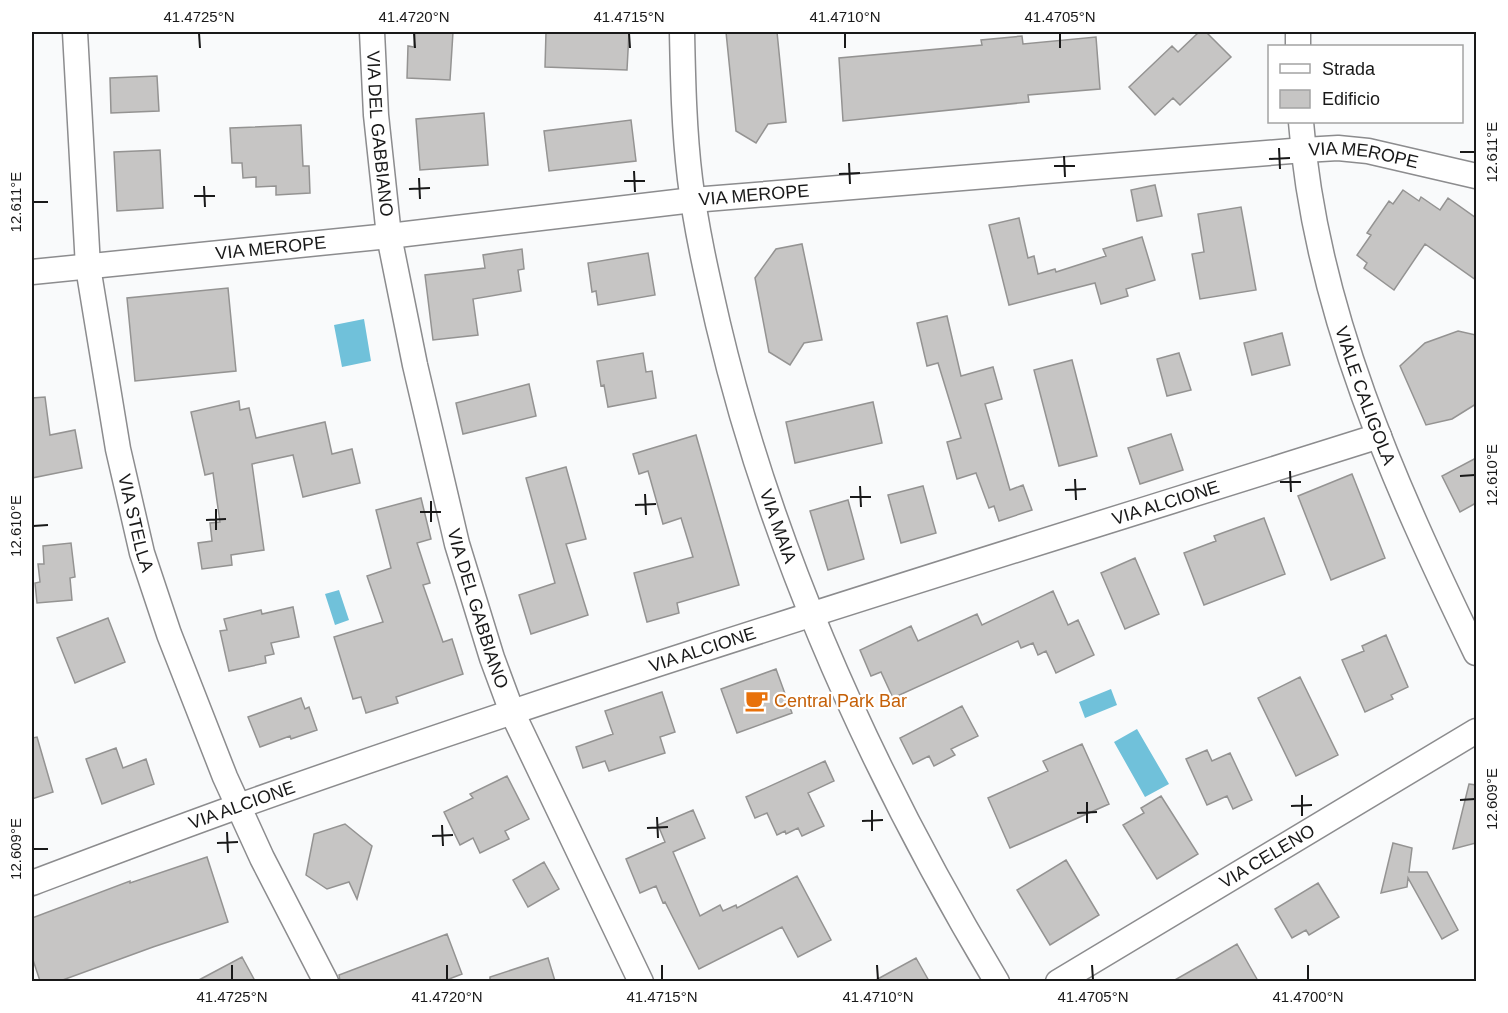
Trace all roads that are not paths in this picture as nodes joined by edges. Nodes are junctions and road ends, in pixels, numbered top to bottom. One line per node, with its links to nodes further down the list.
1 (75, 32): 9 (street, VIA STELLA)
2 (372, 32): 8 (street, VIA DEL GABBIANO)
3 (682, 32): 7 (street, VIA MAIA)
4 (1301, 123): 5 (street, VIALE CALIGOLA)
5 (1304, 150): 6 (street, VIA MEROPE); 7 (street, VIA MEROPE); 11 (street, VIALE CALIGOLA)
6 (1476, 176)
7 (693, 200): 8 (street, VIA MEROPE); 12 (street, VIA MAIA)
8 (389, 236): 9 (street, VIA MEROPE); 14 (street, VIA DEL GABBIANO)
9 (88, 267): 10 (street, VIA MEROPE); 16 (street, VIA STELLA)
10 (32, 272)
11 (1379, 436): 12 (street, VIA ALCIONE); 13 (street, VIALE CALIGOLA)
12 (811, 615): 14 (street, VIA ALCIONE); 20 (street, VIA MAIA)
13 (1476, 653)
14 (512, 712): 16 (street, VIA ALCIONE); 19 (street, VIA DEL GABBIANO)
15 (1476, 731): 21 (street, VIA CELENO)
16 (238, 806): 17 (street, VIA ALCIONE); 18 (street, VIA STELLA)
17 (32, 883)
18 (326, 981)
19 (641, 981)
20 (997, 981)
21 (1058, 981)

